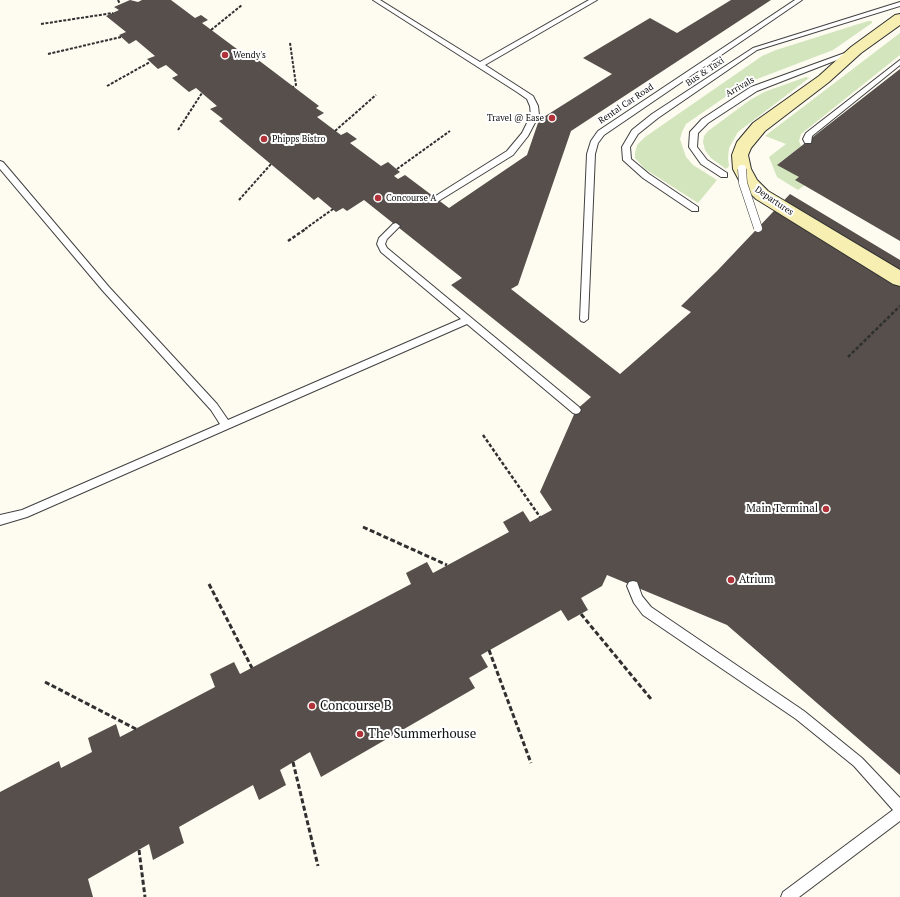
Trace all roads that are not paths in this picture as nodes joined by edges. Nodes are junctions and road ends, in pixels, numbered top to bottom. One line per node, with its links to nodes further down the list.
1 (376, 0): 8 (lane)
2 (594, 0): 8 (lane)
3 (799, 0): 18 (lane, Rental Car Road)
4 (900, 4): 14 (lane, Bus & Taxi)
5 (900, 18): 6 (main road)
6 (856, 50): 11 (main road); 12 (lane, Arrivals)
7 (900, 62): 9 (lane)
8 (480, 65): 13 (lane)
9 (808, 141)
10 (0, 164): 21 (lane)
11 (742, 169): 16 (lane, bridge); 17 (main road, Departures)
12 (724, 175)
13 (437, 199)
14 (695, 209)
15 (396, 226): 19 (lane)
16 (758, 228)
17 (900, 278)
18 (584, 319)
19 (466, 320): 20 (lane); 21 (lane)
20 (576, 410)
21 (226, 425): 22 (lane)
22 (0, 520)
23 (633, 586): 24 (lane)
24 (900, 808)
25 (900, 813): 26 (lane)
26 (788, 897)

